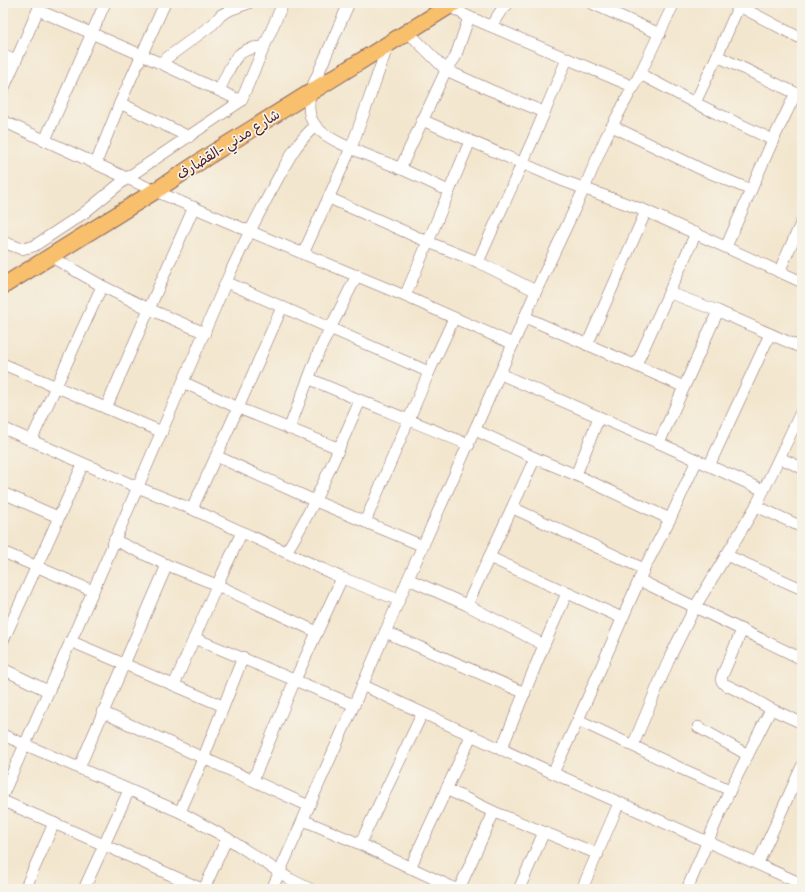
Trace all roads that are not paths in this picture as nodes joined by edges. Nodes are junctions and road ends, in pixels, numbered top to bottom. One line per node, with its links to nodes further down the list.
1 (106, 3): 15 (street)
2 (165, 3): 21 (street)
3 (249, 3): 25 (street)
4 (282, 3): 19 (street)
5 (349, 3): 31 (street)
6 (509, 3): 13 (street)
7 (591, 3): 16 (street)
8 (674, 3): 16 (street)
9 (449, 4): 12 (street); 14 (highway, شارع مدني -القضارف)
10 (740, 4): 17 (street); 22 (street)
11 (39, 7): 15 (street); 24 (street)
12 (469, 17): 13 (street); 26 (street)
13 (492, 26): 23 (street)
14 (407, 31): 18 (highway, شارع مدني -القضارف); 26 (street)
15 (92, 33): 21 (street); 42 (street)
16 (660, 34): 27 (street)
17 (802, 39)
18 (388, 45): 31 (highway, شارع مدني -القضارف); 45 (street)
19 (264, 47): 30 (street); 33 (street)
20 (3, 55): 24 (street)
21 (142, 56): 25 (street); 34 (street)
22 (717, 56): 32 (street); 35 (street)
23 (567, 59): 28 (street); 36 (street)
24 (15, 61): 29 (street)
25 (160, 63): 30 (street)
26 (446, 70): 36 (street); 37 (street)
27 (640, 74): 28 (street); 35 (street)
28 (634, 87): 40 (street)
29 (3, 90)
30 (219, 90): 33 (street)
31 (310, 92): 39 (street); 52 (highway, شارع مدني -القضارف)
32 (799, 95): 43 (street)
33 (241, 101): 41 (street)
34 (120, 103): 41 (street); 47 (street)
35 (695, 103): 43 (street)
36 (544, 112): 46 (street)
37 (422, 120): 44 (street); 48 (street)
38 (3, 121): 42 (street)
39 (315, 126): 45 (street); 58 (street)
40 (612, 126): 50 (street); 51 (street)
41 (189, 137): 49 (street)
42 (46, 140): 47 (street)
43 (773, 140): 51 (street)
44 (470, 141): 46 (street); 53 (street)
45 (350, 148): 48 (street); 54 (street)
46 (522, 162): 50 (street); 65 (street)
47 (96, 163): 49 (street)
48 (400, 168): 53 (street)
49 (127, 178): 52 (street); 60 (street)
50 (584, 189): 56 (street); 72 (street)
51 (751, 190): 62 (street)
52 (155, 191): 55 (street); 64 (highway, شارع مدني -القضارف)
53 (449, 191): 61 (street)
54 (329, 198): 61 (street); 63 (street)
55 (194, 207): 58 (street); 76 (street)
56 (646, 211): 59 (street); 84 (street)
57 (802, 221): 66 (street)
58 (249, 232): 63 (street); 68 (street)
59 (696, 233): 62 (street); 73 (street)
60 (3, 242)
61 (428, 242): 65 (street); 74 (street)
62 (726, 247): 66 (street)
63 (303, 254): 67 (street)
64 (50, 256): 70 (highway, شارع مدني -القضارف); 71 (street)
65 (478, 262): 72 (street)
66 (779, 272): 69 (street)
67 (357, 275): 74 (street); 80 (street)
68 (226, 282): 75 (street); 81 (street)
69 (802, 282)
70 (3, 286)
71 (102, 286): 76 (street); 92 (street)
72 (536, 291): 78 (street)
73 (670, 293): 77 (street); 87 (street)
74 (405, 296): 79 (street)
75 (282, 307): 80 (street); 96 (street)
76 (148, 309): 81 (street); 95 (street)
77 (718, 311): 82 (street); 93 (street)
78 (525, 317): 83 (street); 84 (street)
79 (454, 318): 83 (street); 88 (street)
80 (330, 329): 88 (street); 90 (street)
81 (205, 333): 91 (street)
82 (770, 334): 85 (street); 113 (street)
83 (514, 344): 89 (street)
84 (587, 346): 87 (street)
85 (802, 348)
86 (3, 364): 92 (street)
87 (636, 365): 93 (street)
88 (429, 372): 99 (street)
89 (500, 374): 98 (street); 102 (street)
90 (310, 378): 94 (street); 101 (street)
91 (183, 382): 96 (street); 103 (street)
92 (56, 386): 95 (street); 104 (street)
93 (684, 387): 105 (street)
94 (360, 401): 99 (street); 107 (street)
95 (106, 408): 103 (street)
96 (238, 408): 101 (street); 108 (street)
97 (802, 410): 110 (street)
98 (599, 417): 105 (street); 115 (street)
99 (409, 420): 106 (street); 125 (street)
100 (3, 428): 104 (street)
101 (289, 429): 107 (street)
102 (475, 430): 106 (street); 109 (street)
103 (162, 432): 116 (street)
104 (31, 441): 112 (street)
105 (660, 443): 111 (street)
106 (469, 445): 129 (street)
107 (338, 448): 119 (street)
108 (216, 456): 119 (street); 122 (street)
109 (535, 458): 115 (street); 121 (street)
110 (780, 458): 114 (street); 117 (street)
111 (697, 460): 113 (street); 124 (street)
112 (83, 464): 116 (street); 123 (street)
113 (710, 466): 117 (street)
114 (802, 468)
115 (576, 475): 124 (street)
116 (137, 487): 122 (street); 128 (street)
117 (763, 490): 120 (street)
118 (3, 492): 123 (street)
119 (315, 501): 125 (street); 131 (street)
120 (756, 506): 126 (street); 132 (street)
121 (513, 508): 133 (street); 136 (street)
122 (192, 509): 127 (street)
123 (58, 517): 135 (street)
124 (670, 519): 136 (street)
125 (365, 522): 129 (street)
126 (802, 527)
127 (242, 532): 131 (street); 140 (street)
128 (114, 540): 134 (street); 142 (street)
129 (423, 546): 138 (street)
130 (3, 552): 135 (street)
131 (286, 552): 137 (street)
132 (726, 555): 141 (street); 146 (street)
133 (489, 557): 143 (street); 145 (street)
134 (167, 565): 140 (street); 157 (street)
135 (37, 567): 142 (street); 152 (street)
136 (644, 569): 139 (street)
137 (342, 578): 144 (street); 149 (street)
138 (408, 579): 144 (street); 145 (street)
139 (639, 580): 146 (street); 147 (street)
140 (217, 585): 149 (street); 151 (street)
141 (802, 589)
142 (93, 591): 153 (street)
143 (567, 593): 147 (street); 154 (street)
144 (399, 600): 150 (street)
145 (467, 605): 154 (street)
146 (695, 607): 148 (street); 175 (street)
147 (622, 618): 169 (street)
148 (742, 630): 156 (street); 166 (street)
149 (317, 632): 159 (street)
150 (385, 632): 161 (street); 163 (street)
151 (194, 638): 155 (street); 160 (street)
152 (3, 641)
153 (70, 641): 157 (street); 162 (street)
154 (544, 645): 163 (street)
155 (243, 657): 159 (street); 165 (street)
156 (802, 659)
157 (124, 664): 160 (street); 167 (street)
158 (3, 669): 162 (street)
159 (295, 680): 164 (street); 182 (street)
160 (174, 684): 165 (street)
161 (362, 685): 164 (street); 168 (street)
162 (48, 691): 174 (street)
163 (524, 693): 176 (street)
164 (354, 705): 189 (street)
165 (223, 706): 178 (street)
166 (771, 709): 170 (street); 177 (street)
167 (102, 712): 178 (street); 180 (street)
168 (422, 714): 173 (street); 198 (street)
169 (578, 720): 175 (street); 181 (street)
170 (802, 723)
171 (698, 727): 177 (street)
172 (3, 735): 174 (street)
173 (471, 736): 176 (street); 183 (street)
174 (25, 744): 180 (street); 186 (street)
175 (633, 745): 185 (street)
176 (501, 750): 181 (street)
177 (748, 755): 185 (street)
178 (203, 759): 182 (street); 190 (street)
179 (802, 766): 200 (street)
180 (79, 768): 184 (street)
181 (553, 774): 188 (street)
182 (253, 780): 189 (street)
183 (446, 789): 191 (street); 201 (street)
184 (129, 790): 190 (street); 197 (street)
185 (730, 790): 196 (street)
186 (3, 794)
187 (3, 801): 193 (street)
188 (619, 803): 196 (street); 199 (street)
189 (309, 806): 192 (street)
190 (180, 812): 195 (street)
191 (494, 812): 194 (street); 211 (street)
192 (303, 820): 198 (street); 202 (street)
193 (54, 824): 197 (street); 205 (street)
194 (544, 832): 199 (street); 212 (street)
195 (226, 838): 202 (street); 207 (street)
196 (708, 841): 200 (street); 204 (street)
197 (104, 844): 206 (street); 207 (street)
198 (360, 844): 201 (street)
199 (598, 854): 213 (street)
200 (758, 863): 203 (street)
201 (410, 868): 210 (street)
202 (279, 872): 208 (street); 209 (street)
203 (802, 884)
204 (687, 888)
205 (26, 889)
206 (84, 889)
207 (203, 889)
208 (272, 889)
209 (310, 889)
210 (456, 889)
211 (459, 889)
212 (519, 889)
213 (582, 889)

